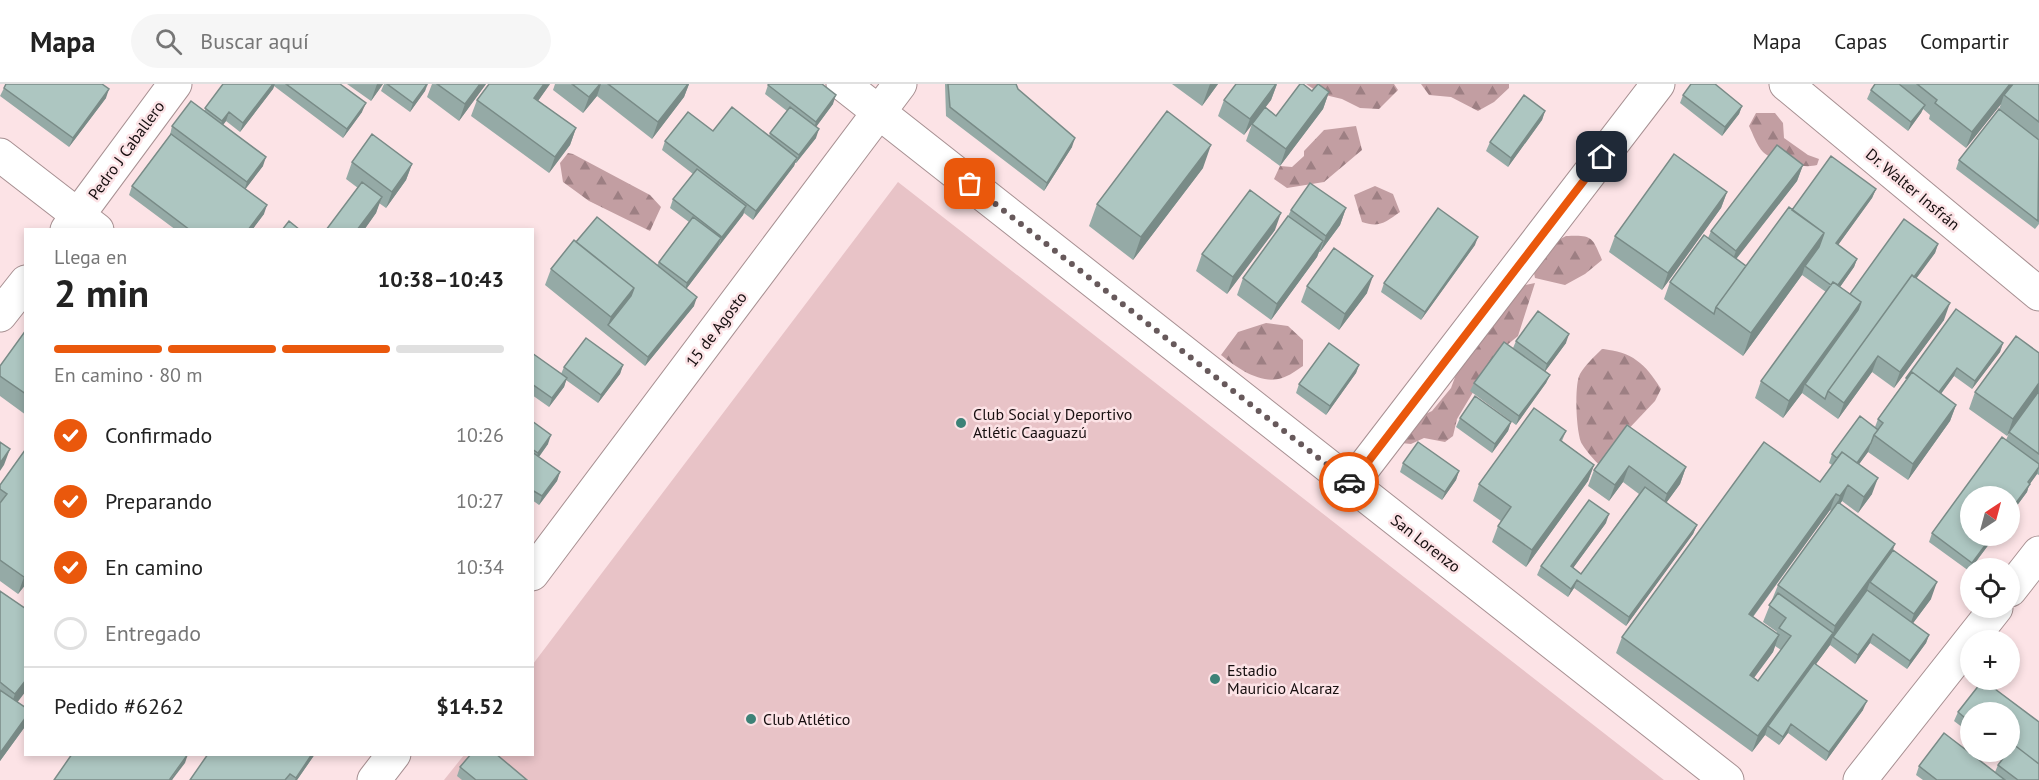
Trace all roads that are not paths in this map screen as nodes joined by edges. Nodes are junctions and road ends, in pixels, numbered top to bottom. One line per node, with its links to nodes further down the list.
1 (175, 84): 8 (street, Pedro J Caballero)
2 (843, 84): 6 (street, San Lorenzo)
3 (900, 84): 6 (street, 15 de Agosto)
4 (1658, 84): 12 (street)
5 (1786, 84): 10 (street, Dr. Walter Insfrán)
6 (879, 112): 12 (street, San Lorenzo); 14 (street, 15 de Agosto)
7 (0, 155): 8 (street)
8 (81, 225)
9 (24, 285): 11 (street)
10 (2039, 294)
11 (0, 315)
12 (1351, 484): 19 (street, San Lorenzo)
13 (2039, 553): 15 (street)
14 (536, 563)
15 (2020, 577)
16 (1988, 618): 20 (street)
17 (393, 756): 18 (street)
18 (375, 780)
19 (1727, 780)
20 (1860, 780)

